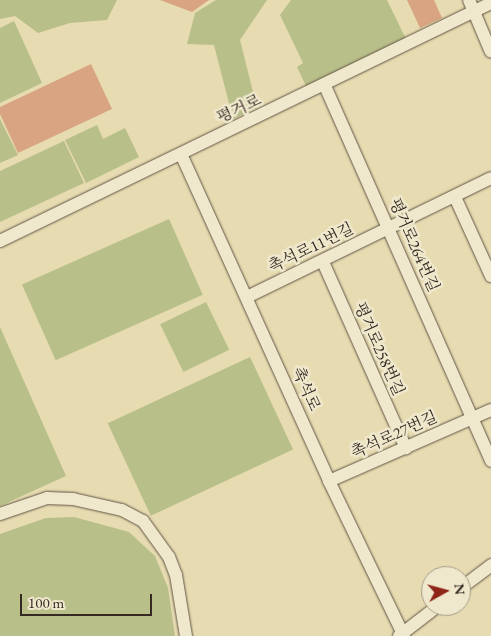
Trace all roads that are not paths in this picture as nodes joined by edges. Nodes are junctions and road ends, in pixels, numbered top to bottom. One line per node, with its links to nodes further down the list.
1 (491, 3): 2 (street, 평거로)
2 (471, 6): 3 (street); 4 (street, 평거로)
3 (491, 52)
4 (325, 86): 5 (street, 평거로); 8 (street, 평거로264번길)
5 (181, 154): 9 (street, 평거로); 12 (street, 촉석로)
6 (491, 178): 7 (street, 촉석로11번길)
7 (455, 197): 8 (street, 촉석로11번길); 11 (street)
8 (389, 228): 10 (street, 촉석로11번길); 14 (street, 평거로264번길)
9 (0, 241)
10 (323, 262): 12 (street, 촉석로11번길); 15 (street, 평거로258번길)
11 (491, 276)
12 (247, 297): 17 (street, 촉석로)
13 (491, 410): 14 (street, 촉석로27번길)
14 (472, 418): 15 (street, 촉석로27번길); 16 (street, 평거로264번길)
15 (406, 448): 17 (street, 촉석로27번길)
16 (491, 461)
17 (329, 481): 22 (street, 촉석로)
18 (0, 514): 23 (street)
19 (491, 565): 20 (street)
20 (471, 580)
21 (426, 616): 22 (street)
22 (402, 635)
23 (186, 636)

